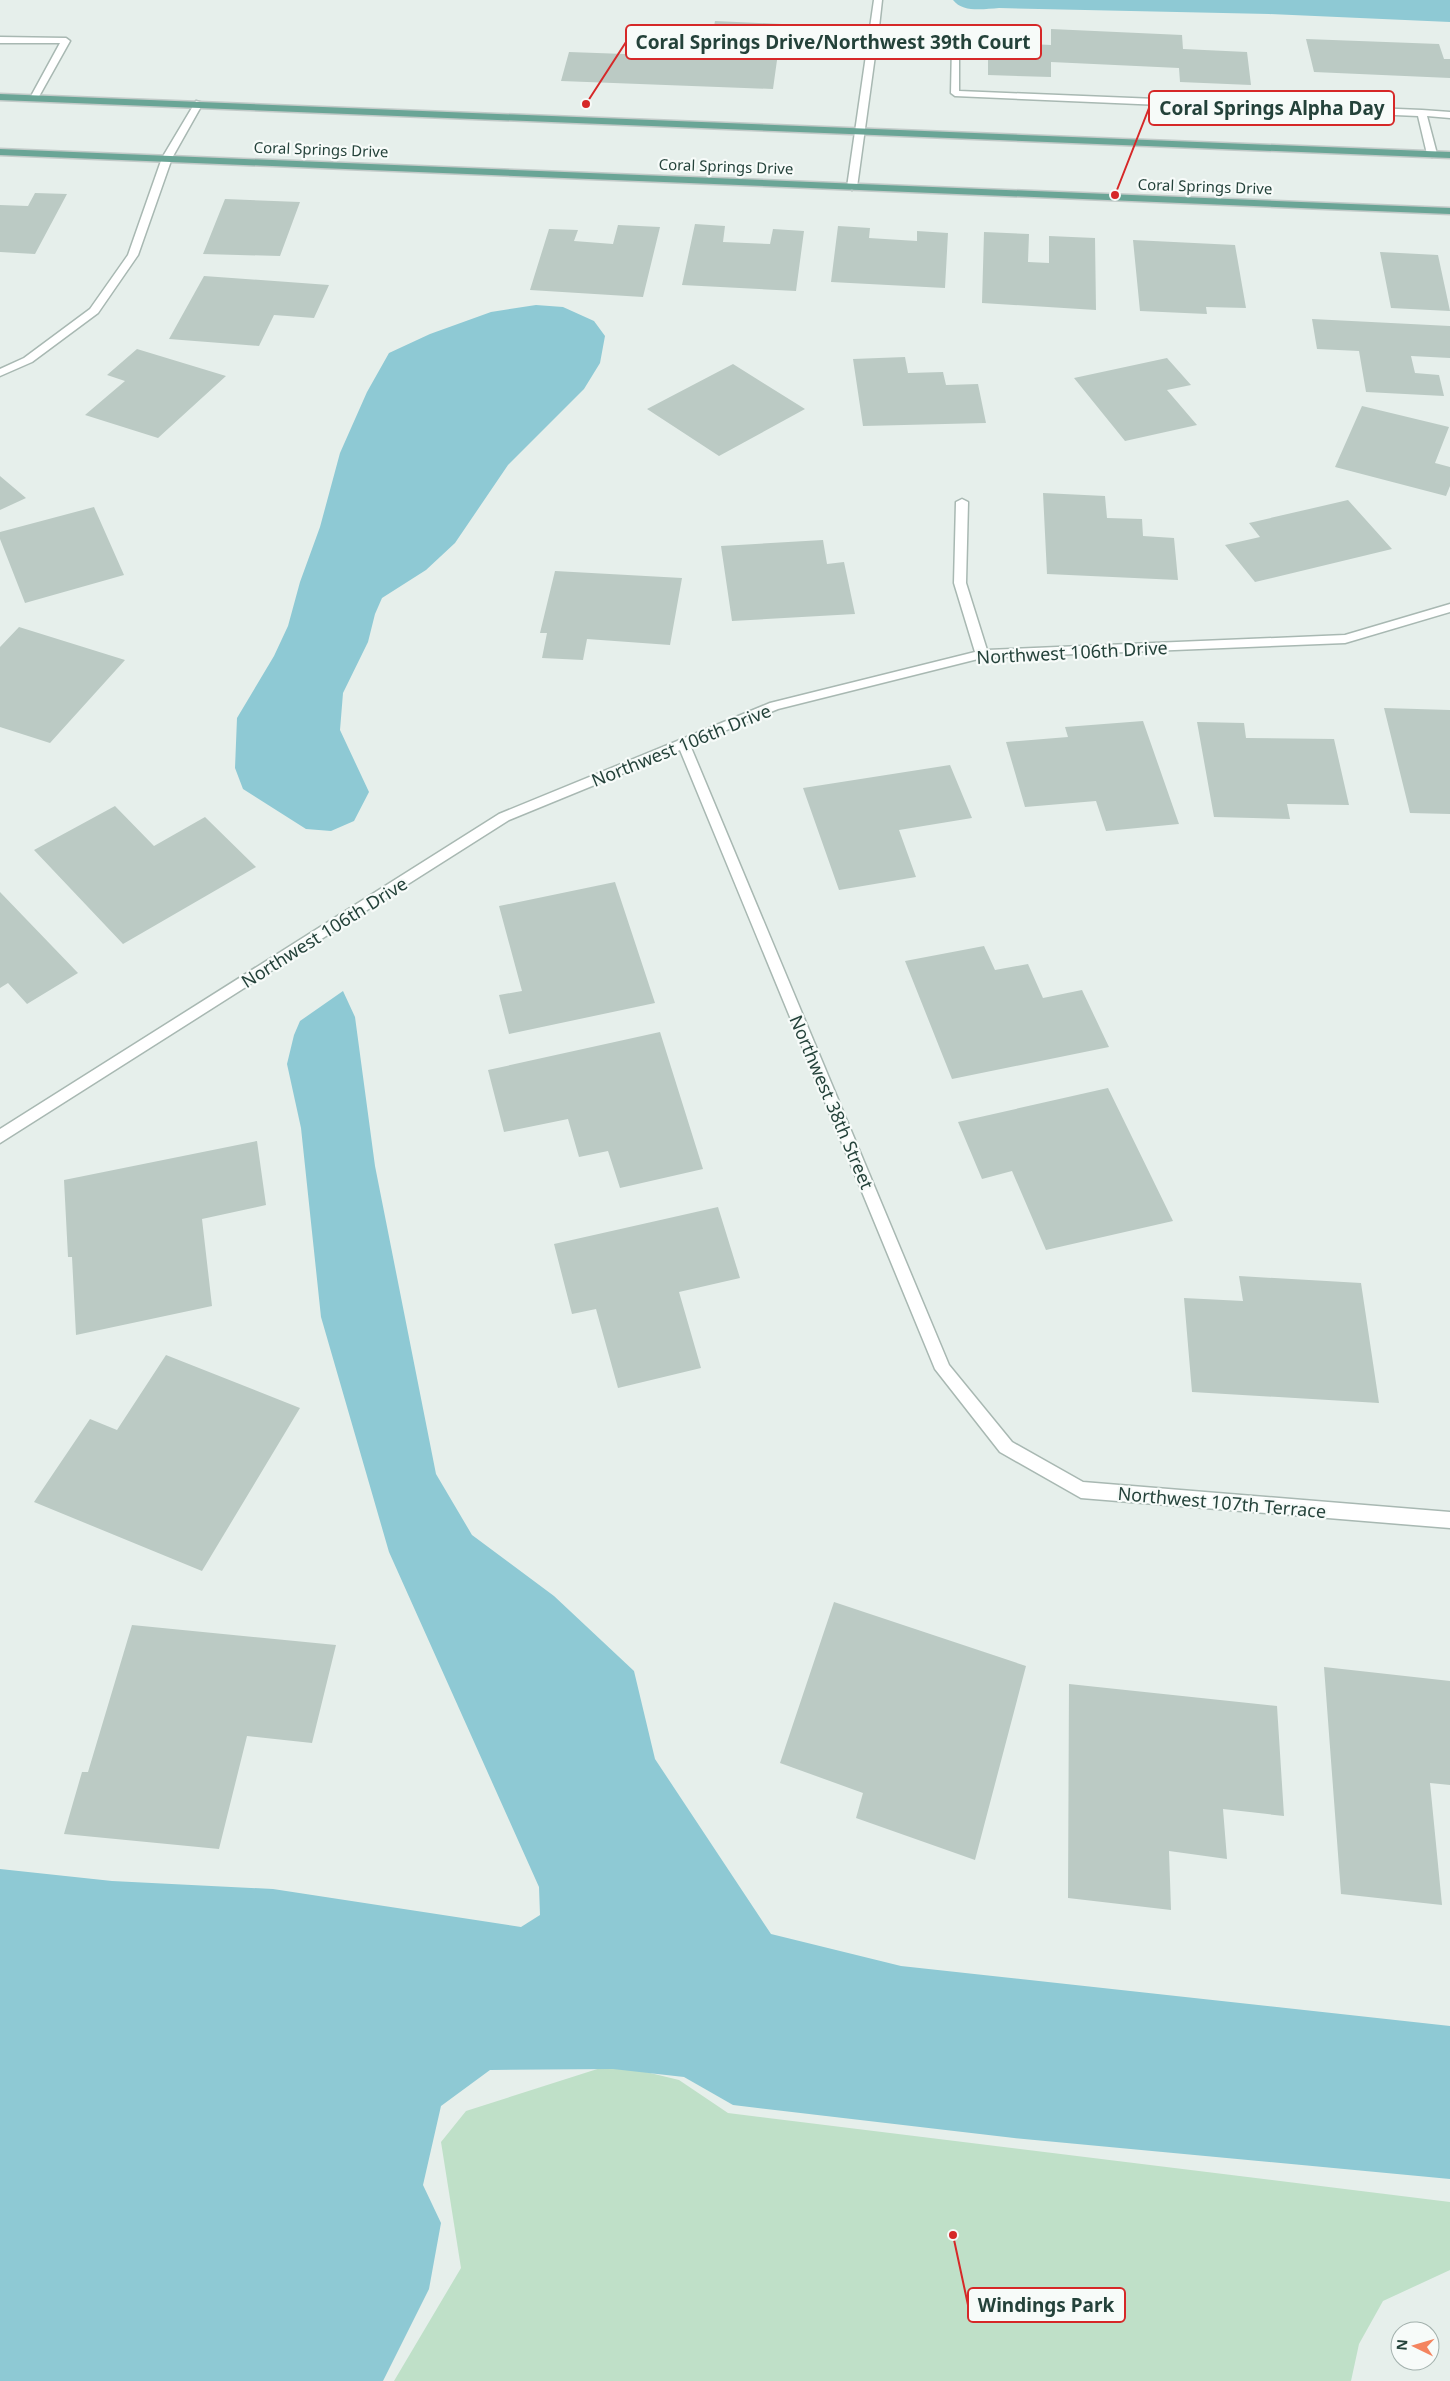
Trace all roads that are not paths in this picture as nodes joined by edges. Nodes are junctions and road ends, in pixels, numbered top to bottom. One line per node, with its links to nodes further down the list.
1 (878, 0): 2 (street)
2 (873, 38): 7 (street); 9 (street)
3 (0, 40): 5 (street)
4 (0, 97): 5 (main road)
5 (34, 98): 6 (main road)
6 (199, 103): 9 (main road); 13 (street)
7 (1422, 113): 8 (street); 11 (street)
8 (1450, 115)
9 (862, 132): 11 (main road); 14 (street)
10 (0, 152): 13 (main road, Coral Springs Drive)
11 (1432, 154): 12 (main road)
12 (1450, 155)
13 (167, 158): 14 (main road, Coral Springs Drive); 16 (street)
14 (852, 187): 15 (main road, Coral Springs Drive)
15 (1450, 211)
16 (0, 373)
17 (962, 502): 19 (street)
18 (1450, 608): 19 (street, Northwest 106th Drive)
19 (982, 654): 20 (street, Northwest 106th Drive)
20 (683, 743): 21 (street, Northwest 106th Drive); 22 (street, Northwest 38th Street)
21 (0, 1137)
22 (1006, 1447): 23 (street, Northwest 107th Terrace)
23 (1450, 1520)

